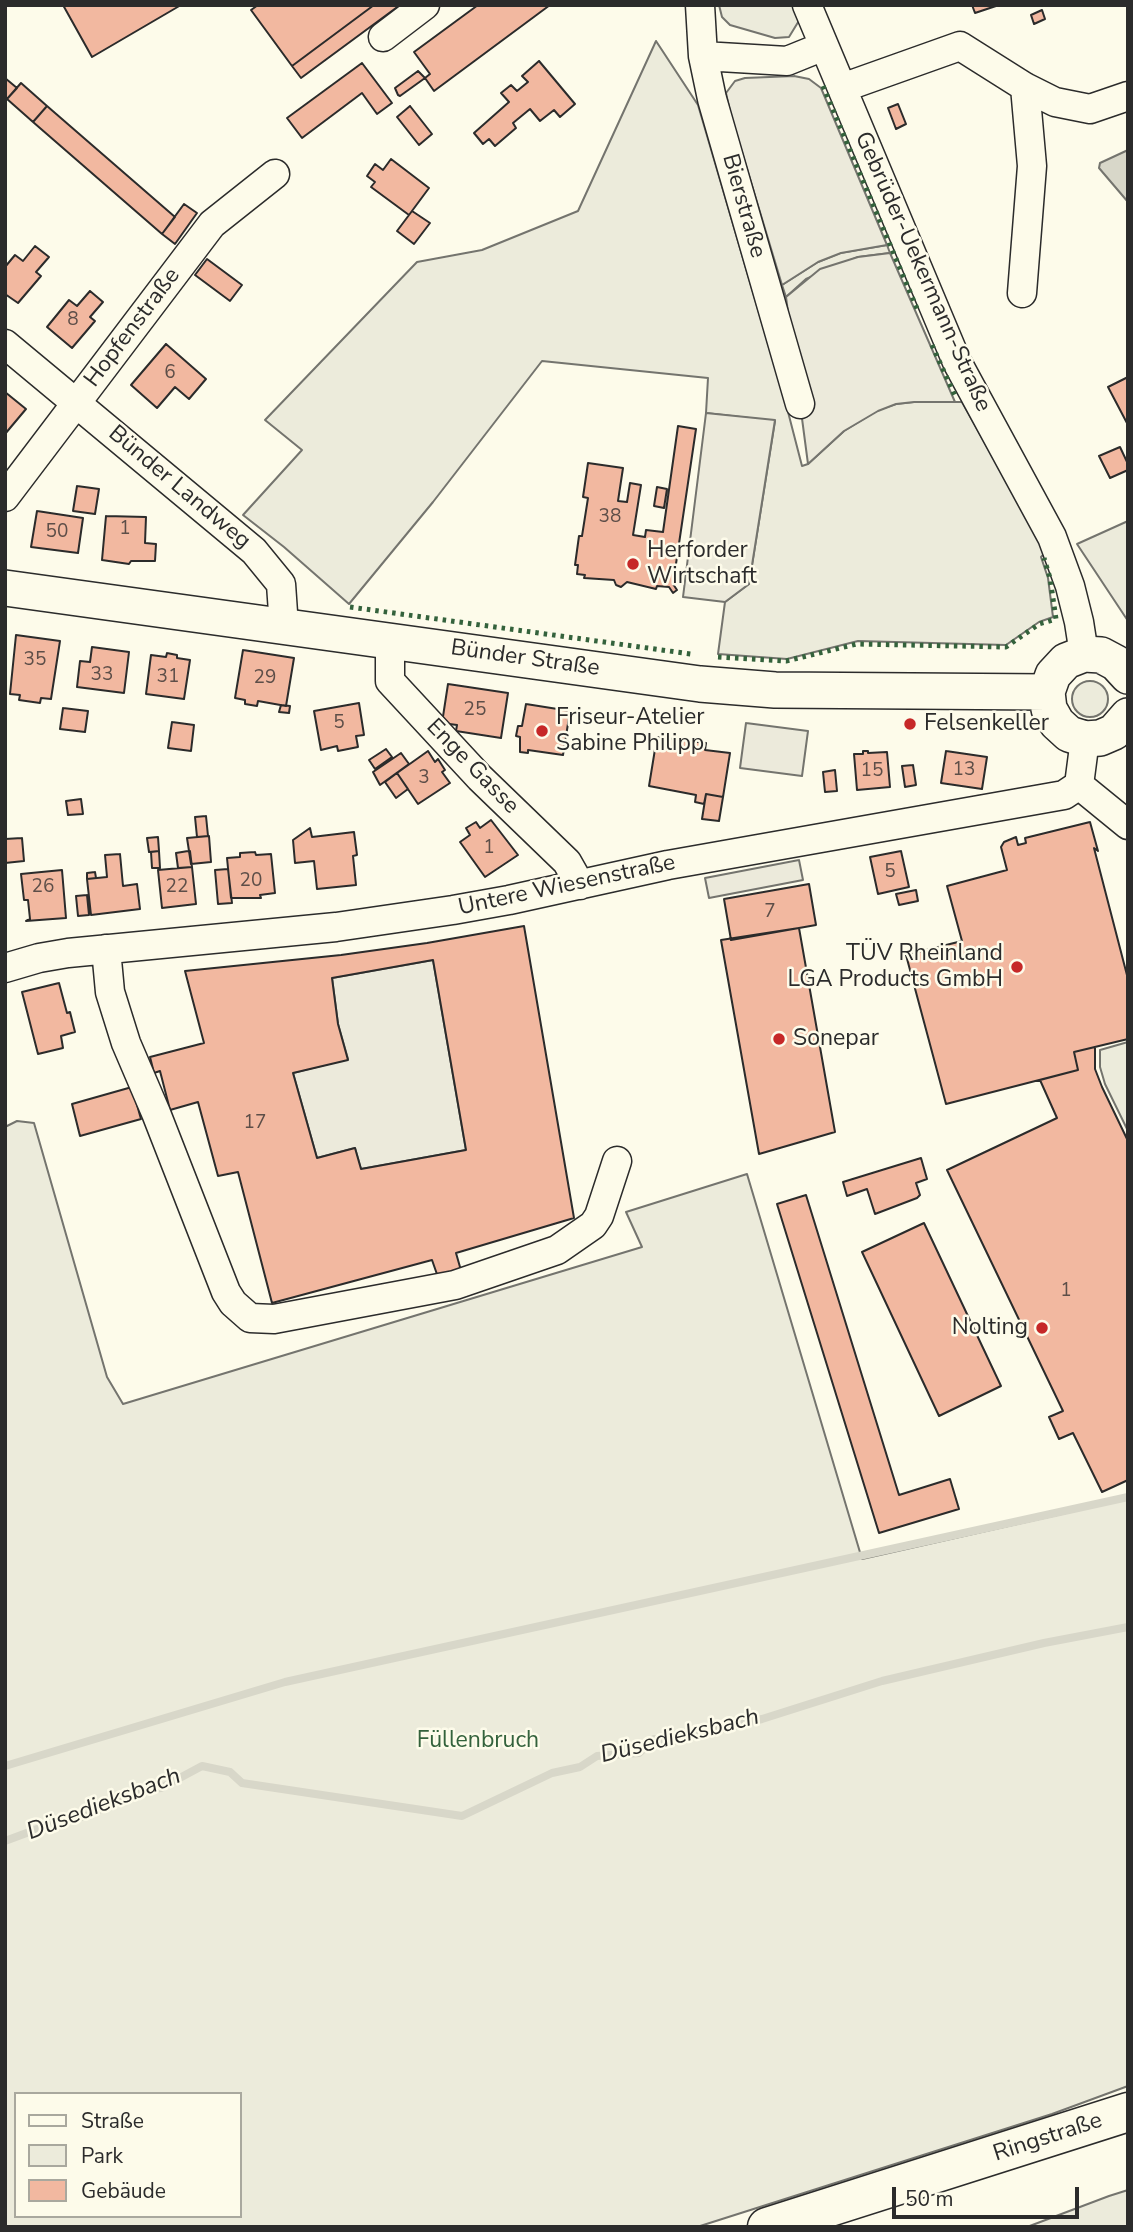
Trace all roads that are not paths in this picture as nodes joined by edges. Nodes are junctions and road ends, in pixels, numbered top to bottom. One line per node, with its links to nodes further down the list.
1 (425, 5): 4 (street)
2 (700, 5): 6 (street, Bierstraße)
3 (807, 5): 5 (street, Gebrüder-Uekermann-Straße)
4 (383, 37)
5 (824, 46): 6 (street); 8 (street, Gebrüder-Uekermann-Straße)
6 (703, 56): 14 (street, Bierstraße)
7 (1025, 87): 8 (street); 9 (street); 11 (street)
8 (842, 88): 19 (street, Gebrüder-Uekermann-Straße)
9 (1128, 96)
10 (275, 174): 13 (street, Hopfenstraße)
11 (1023, 293)
12 (5, 344): 13 (street, Bünder Landweg)
13 (76, 402): 15 (street, Hopfenstraße); 17 (street, Bünder Landweg)
14 (800, 404)
15 (5, 497)
16 (5, 588): 17 (main road, Bünder Straße)
17 (284, 627): 18 (main road, Bünder Straße)
18 (390, 640): 21 (main road, Bünder Straße); 26 (street, Enge Gasse)
19 (1084, 654): 20 (main road); 21 (main road)
20 (1128, 676)
21 (1047, 692): 23 (main road)
22 (1128, 716): 23 (main road)
23 (1085, 739): 24 (street)
24 (1079, 785): 25 (street); 26 (street, Untere Wiesenstraße)
25 (1128, 825)
26 (580, 885): 27 (street, Untere Wiesenstraße)
27 (106, 949): 28 (street, Untere Wiesenstraße); 29 (street)
28 (5, 968)
29 (617, 1161)
30 (1128, 2112): 31 (highway, Ringstraße)
31 (767, 2227)

